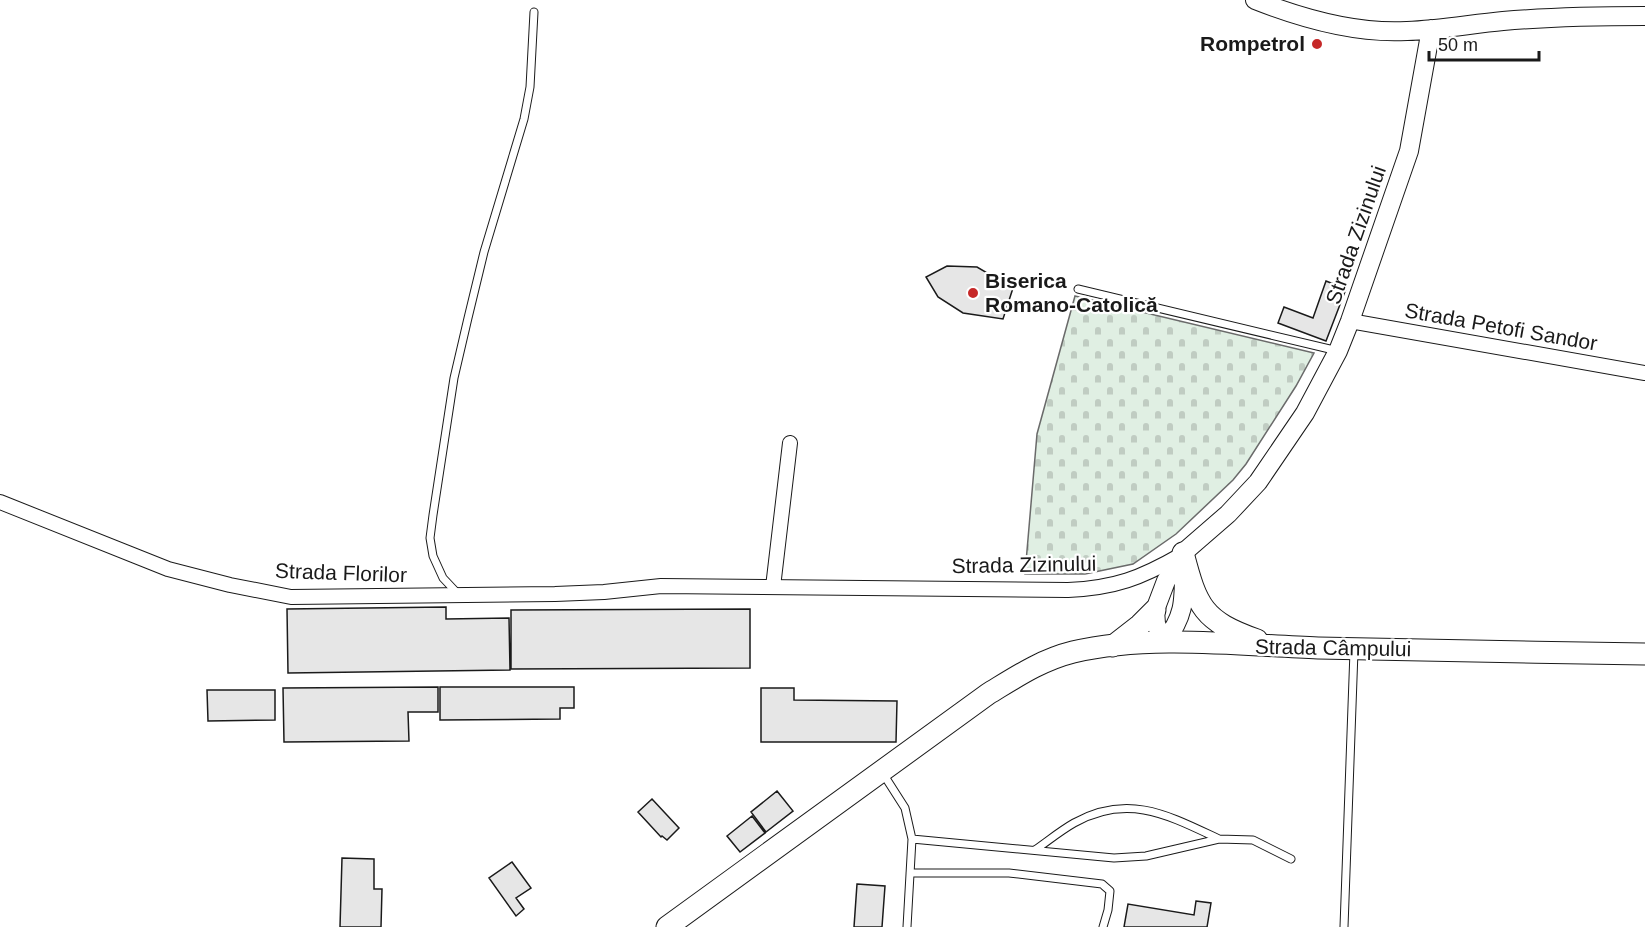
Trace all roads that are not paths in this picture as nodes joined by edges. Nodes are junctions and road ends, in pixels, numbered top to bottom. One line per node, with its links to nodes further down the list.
1 (1255, 0): 4 (main road)
2 (534, 12): 14 (lane)
3 (1645, 16): 4 (main road)
4 (1431, 29): 6 (main road, Strada Zizinului)
5 (1077, 289): 7 (lane)
6 (1350, 321): 7 (main road, Strada Zizinului); 8 (street, Strada Petofi Sandor)
7 (1338, 351): 11 (main road, Strada Zizinului)
8 (1645, 373)
9 (790, 443): 13 (street)
10 (0, 502): 14 (street, Strada Florilor)
11 (1183, 554): 13 (street, Strada Zizinului); 15 (main road); 16 (main road); 18 (main road)
12 (661, 586): 13 (street, Strada Zizinului); 14 (street, Strada Florilor)
13 (773, 587)
14 (460, 596)
15 (1155, 610): 16 (main road); 17 (main road)
16 (1164, 643): 17 (main road, Strada Câmpului); 18 (main road, Strada Câmpului)
17 (1113, 646): 21 (main road, Strada Câmpului)
18 (1274, 646): 19 (main road, Strada Câmpului)
19 (1354, 649): 20 (main road, Strada Câmpului); 30 (lane)
20 (1645, 654)
21 (882, 771): 22 (lane); 27 (main road, Strada Câmpului)
22 (912, 839): 24 (lane); 26 (lane)
23 (1219, 839): 24 (lane); 24 (lane); 25 (lane)
24 (1035, 850)
25 (1291, 859)
26 (910, 873): 28 (lane); 29 (lane)
27 (667, 927)
28 (907, 927)
29 (1103, 927)
30 (1344, 927)

